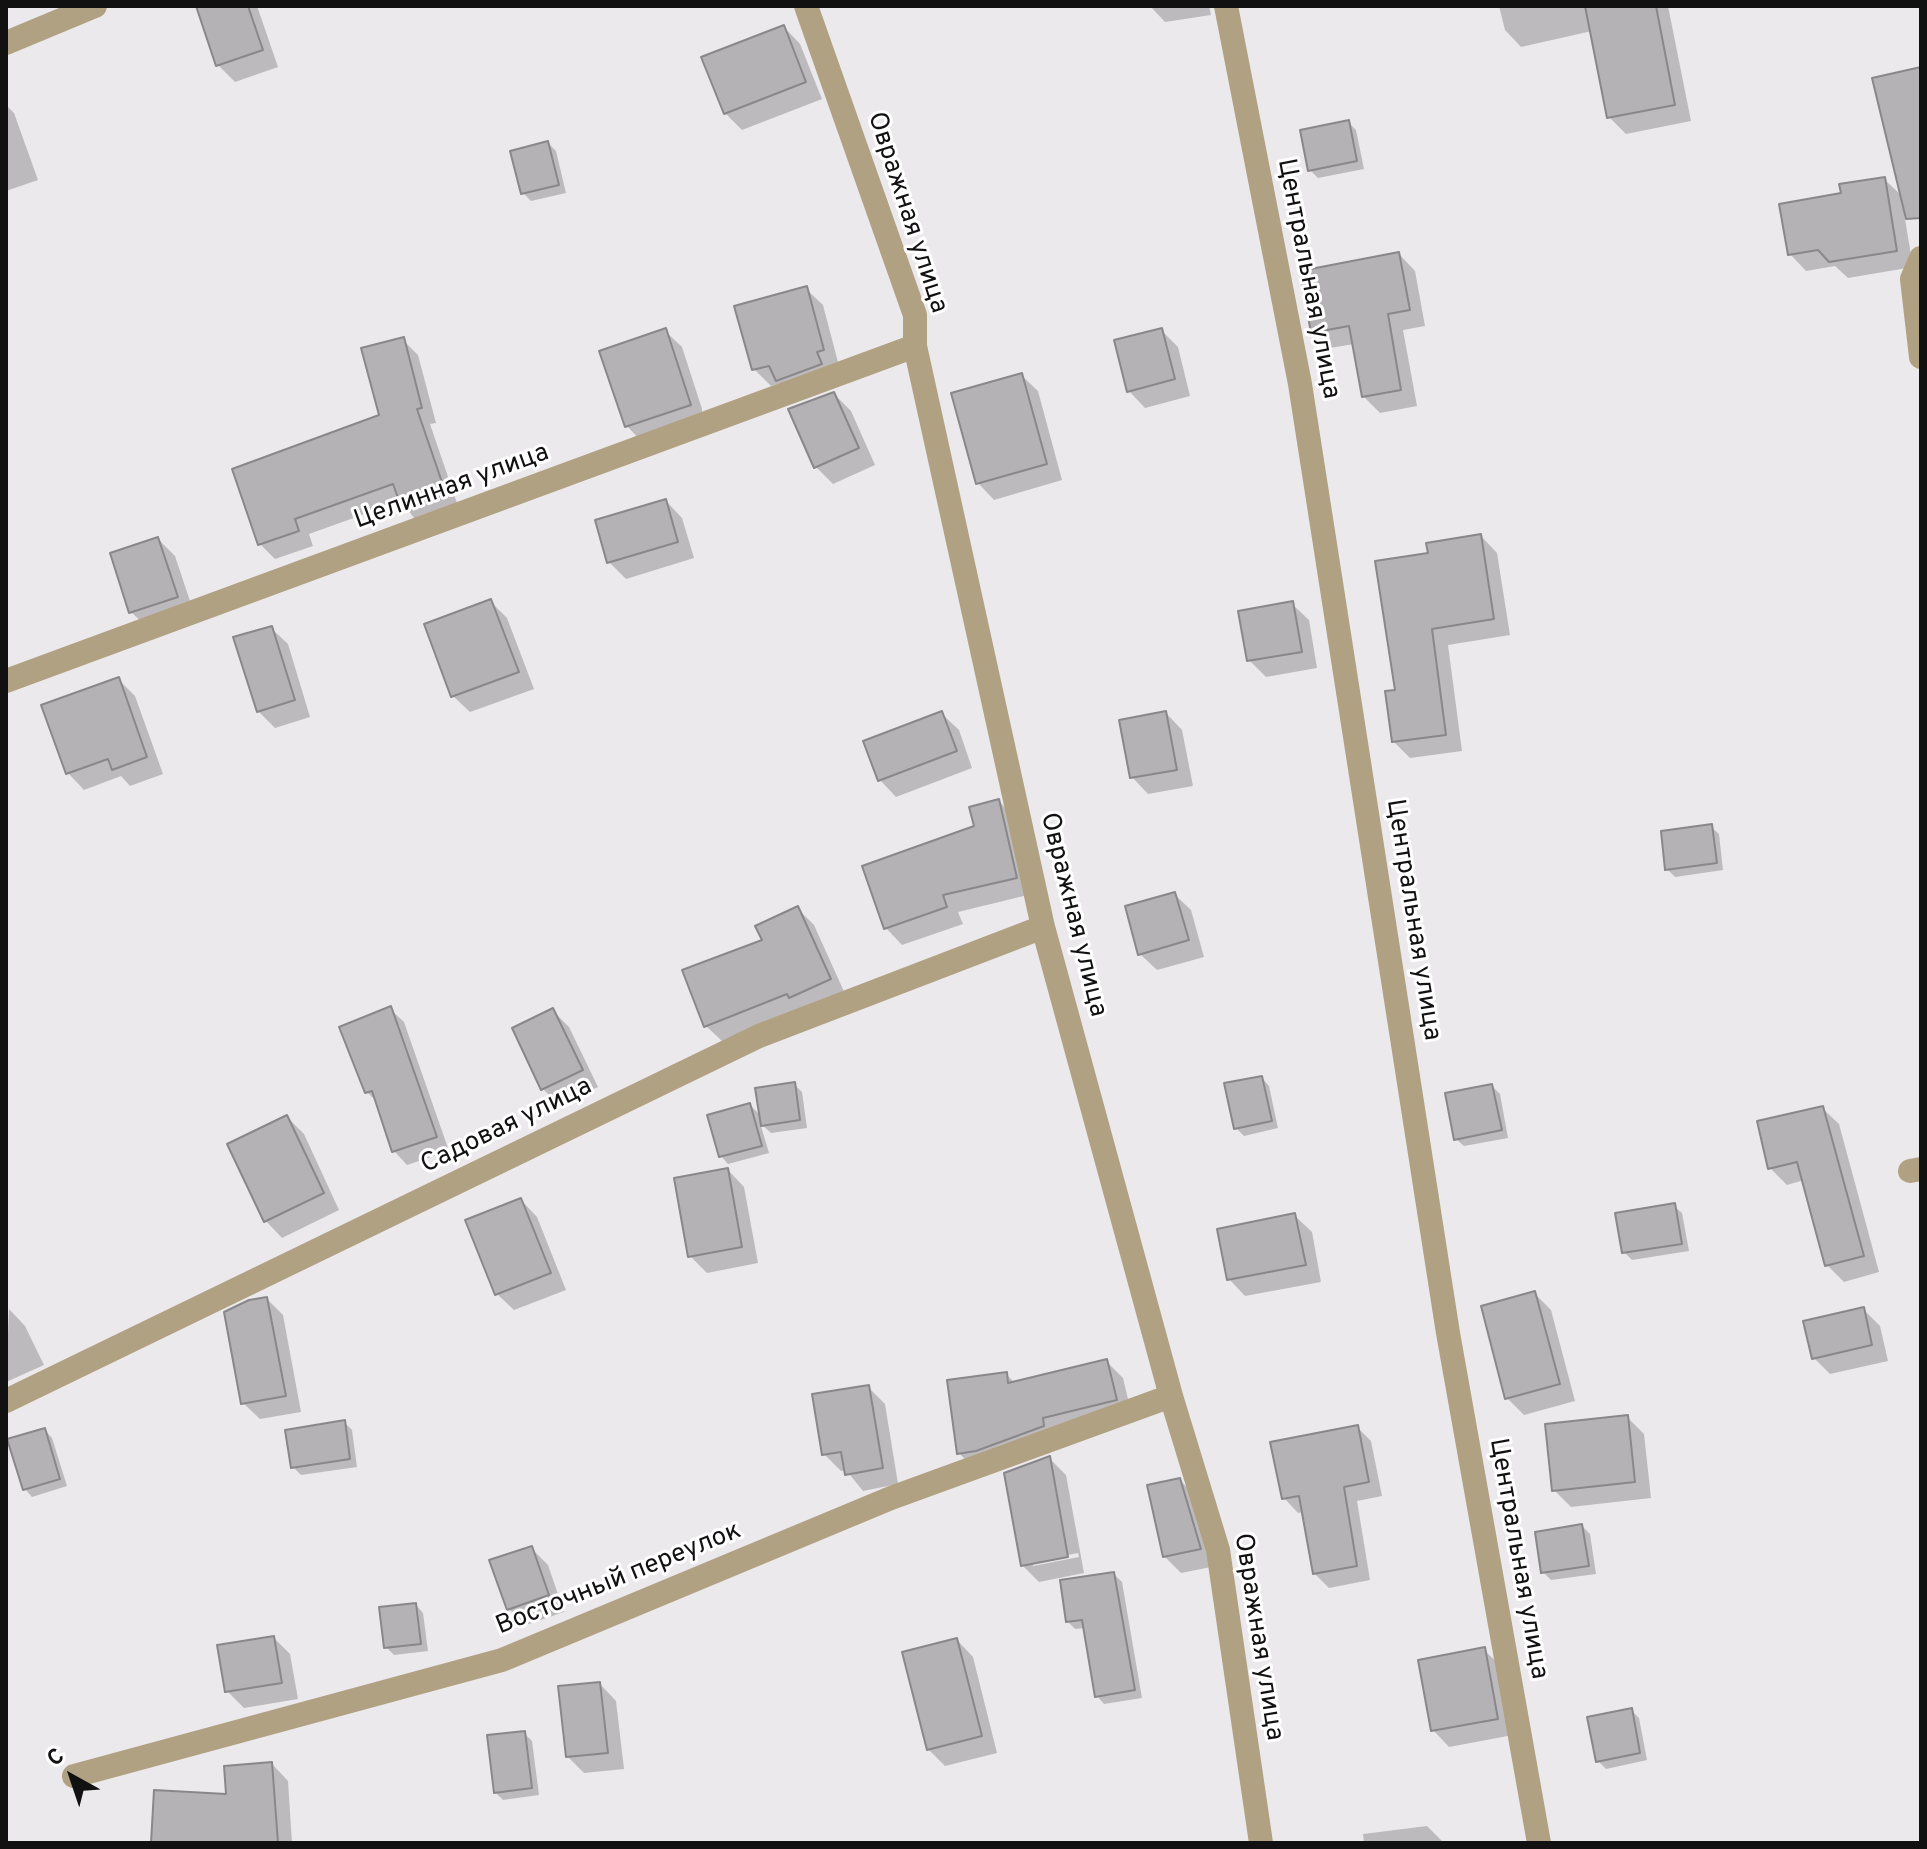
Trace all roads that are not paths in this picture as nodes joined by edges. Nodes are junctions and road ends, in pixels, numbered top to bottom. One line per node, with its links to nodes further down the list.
1 (95, 6): 4 (street)
2 (806, 6): 6 (street, Овражная улица)
3 (1226, 6): 14 (street, Центральная улица)
4 (6, 43)
5 (1921, 258): 7 (street)
6 (915, 346): 8 (street, Целинная улица); 9 (street, Овражная улица)
7 (1921, 357)
8 (6, 681)
9 (1043, 927): 10 (street, Овражная улица); 11 (street, Садовая улица)
10 (1171, 1396): 12 (street, Восточный переулок); 13 (street, Овражная улица)
11 (6, 1401)
12 (74, 1776)
13 (1261, 1843)
14 (1539, 1843)

